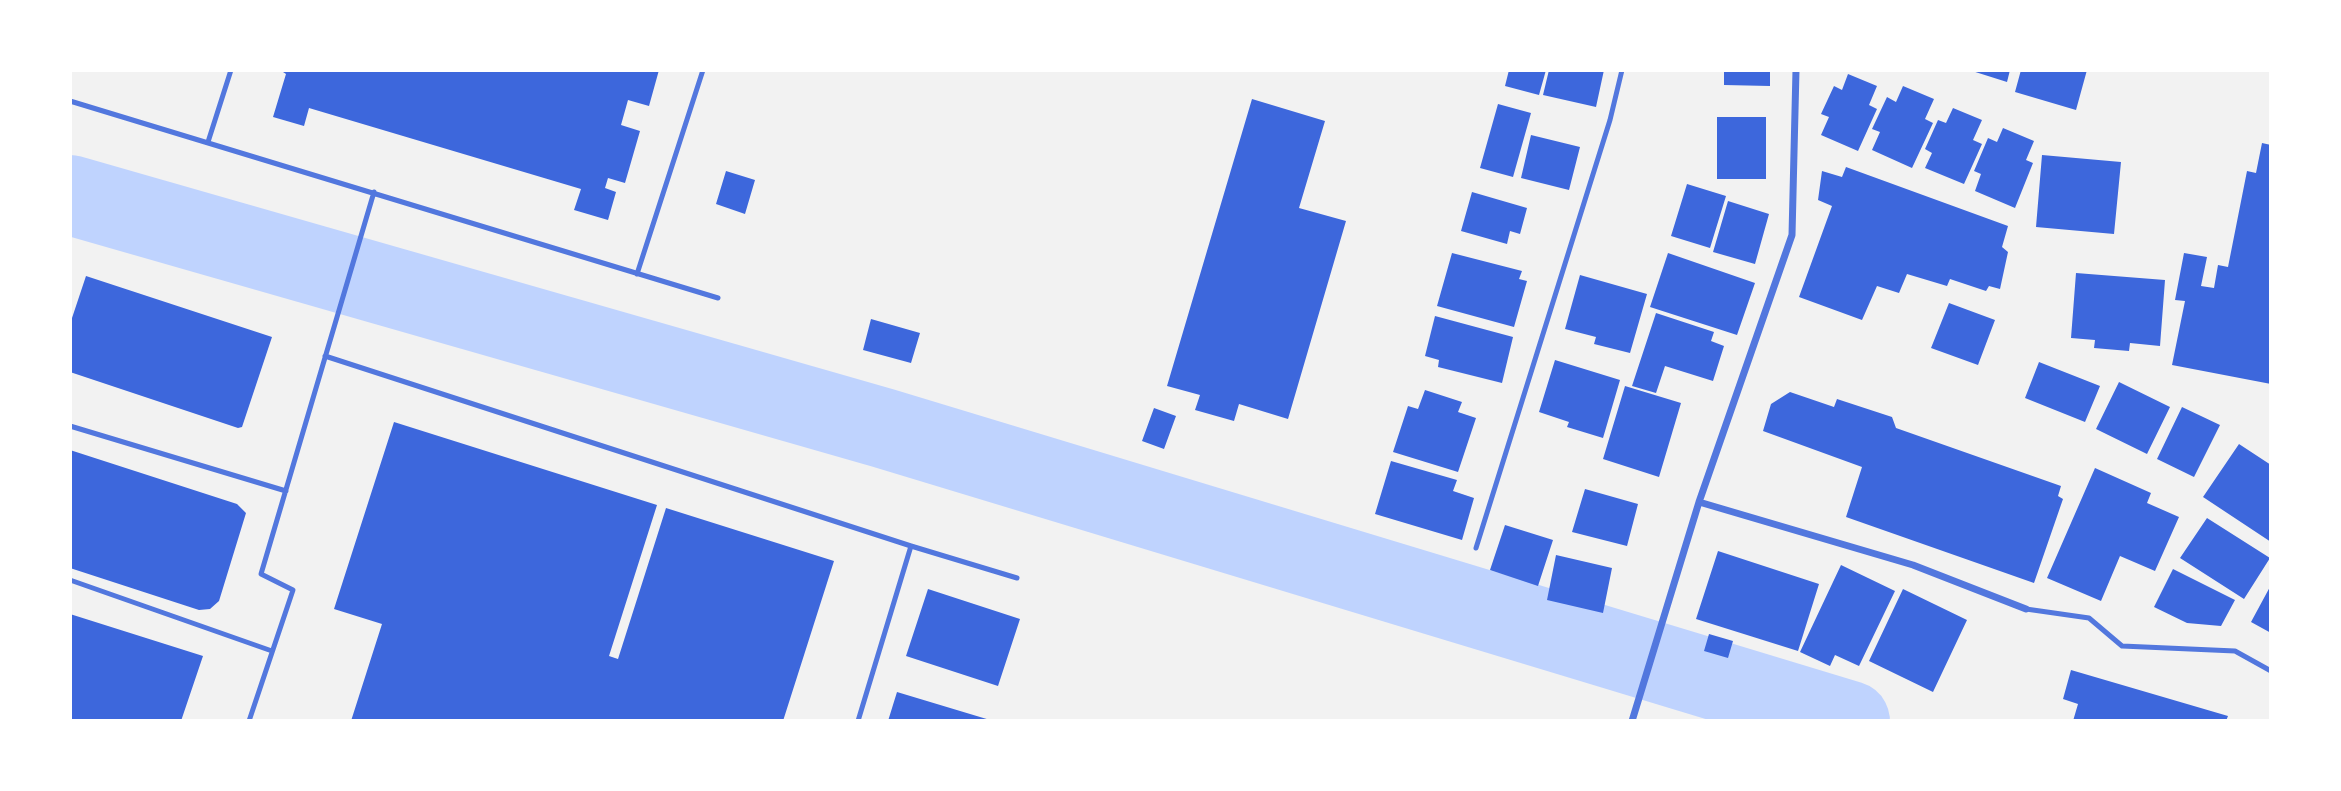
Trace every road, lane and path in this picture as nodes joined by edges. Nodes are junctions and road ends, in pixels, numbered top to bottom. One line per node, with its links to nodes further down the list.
1 (231, 70): 6 (lane)
2 (702, 70): 8 (lane)
3 (1622, 70): 15 (lane)
4 (1796, 70): 13 (street)
5 (70, 101): 6 (lane)
6 (208, 142): 7 (lane)
7 (374, 192): 8 (lane); 10 (lane)
8 (638, 274): 9 (lane)
9 (718, 298)
10 (325, 356): 12 (lane); 14 (lane)
11 (70, 426): 12 (lane)
12 (286, 491): 19 (lane)
13 (1699, 502): 18 (street); 23 (street)
14 (911, 547): 16 (lane); 22 (lane)
15 (1476, 548)
16 (1017, 578)
17 (70, 580): 19 (lane)
18 (2026, 609): 20 (lane)
19 (272, 651): 21 (lane)
20 (2271, 671)
21 (249, 721)
22 (858, 721)
23 (1632, 721)

